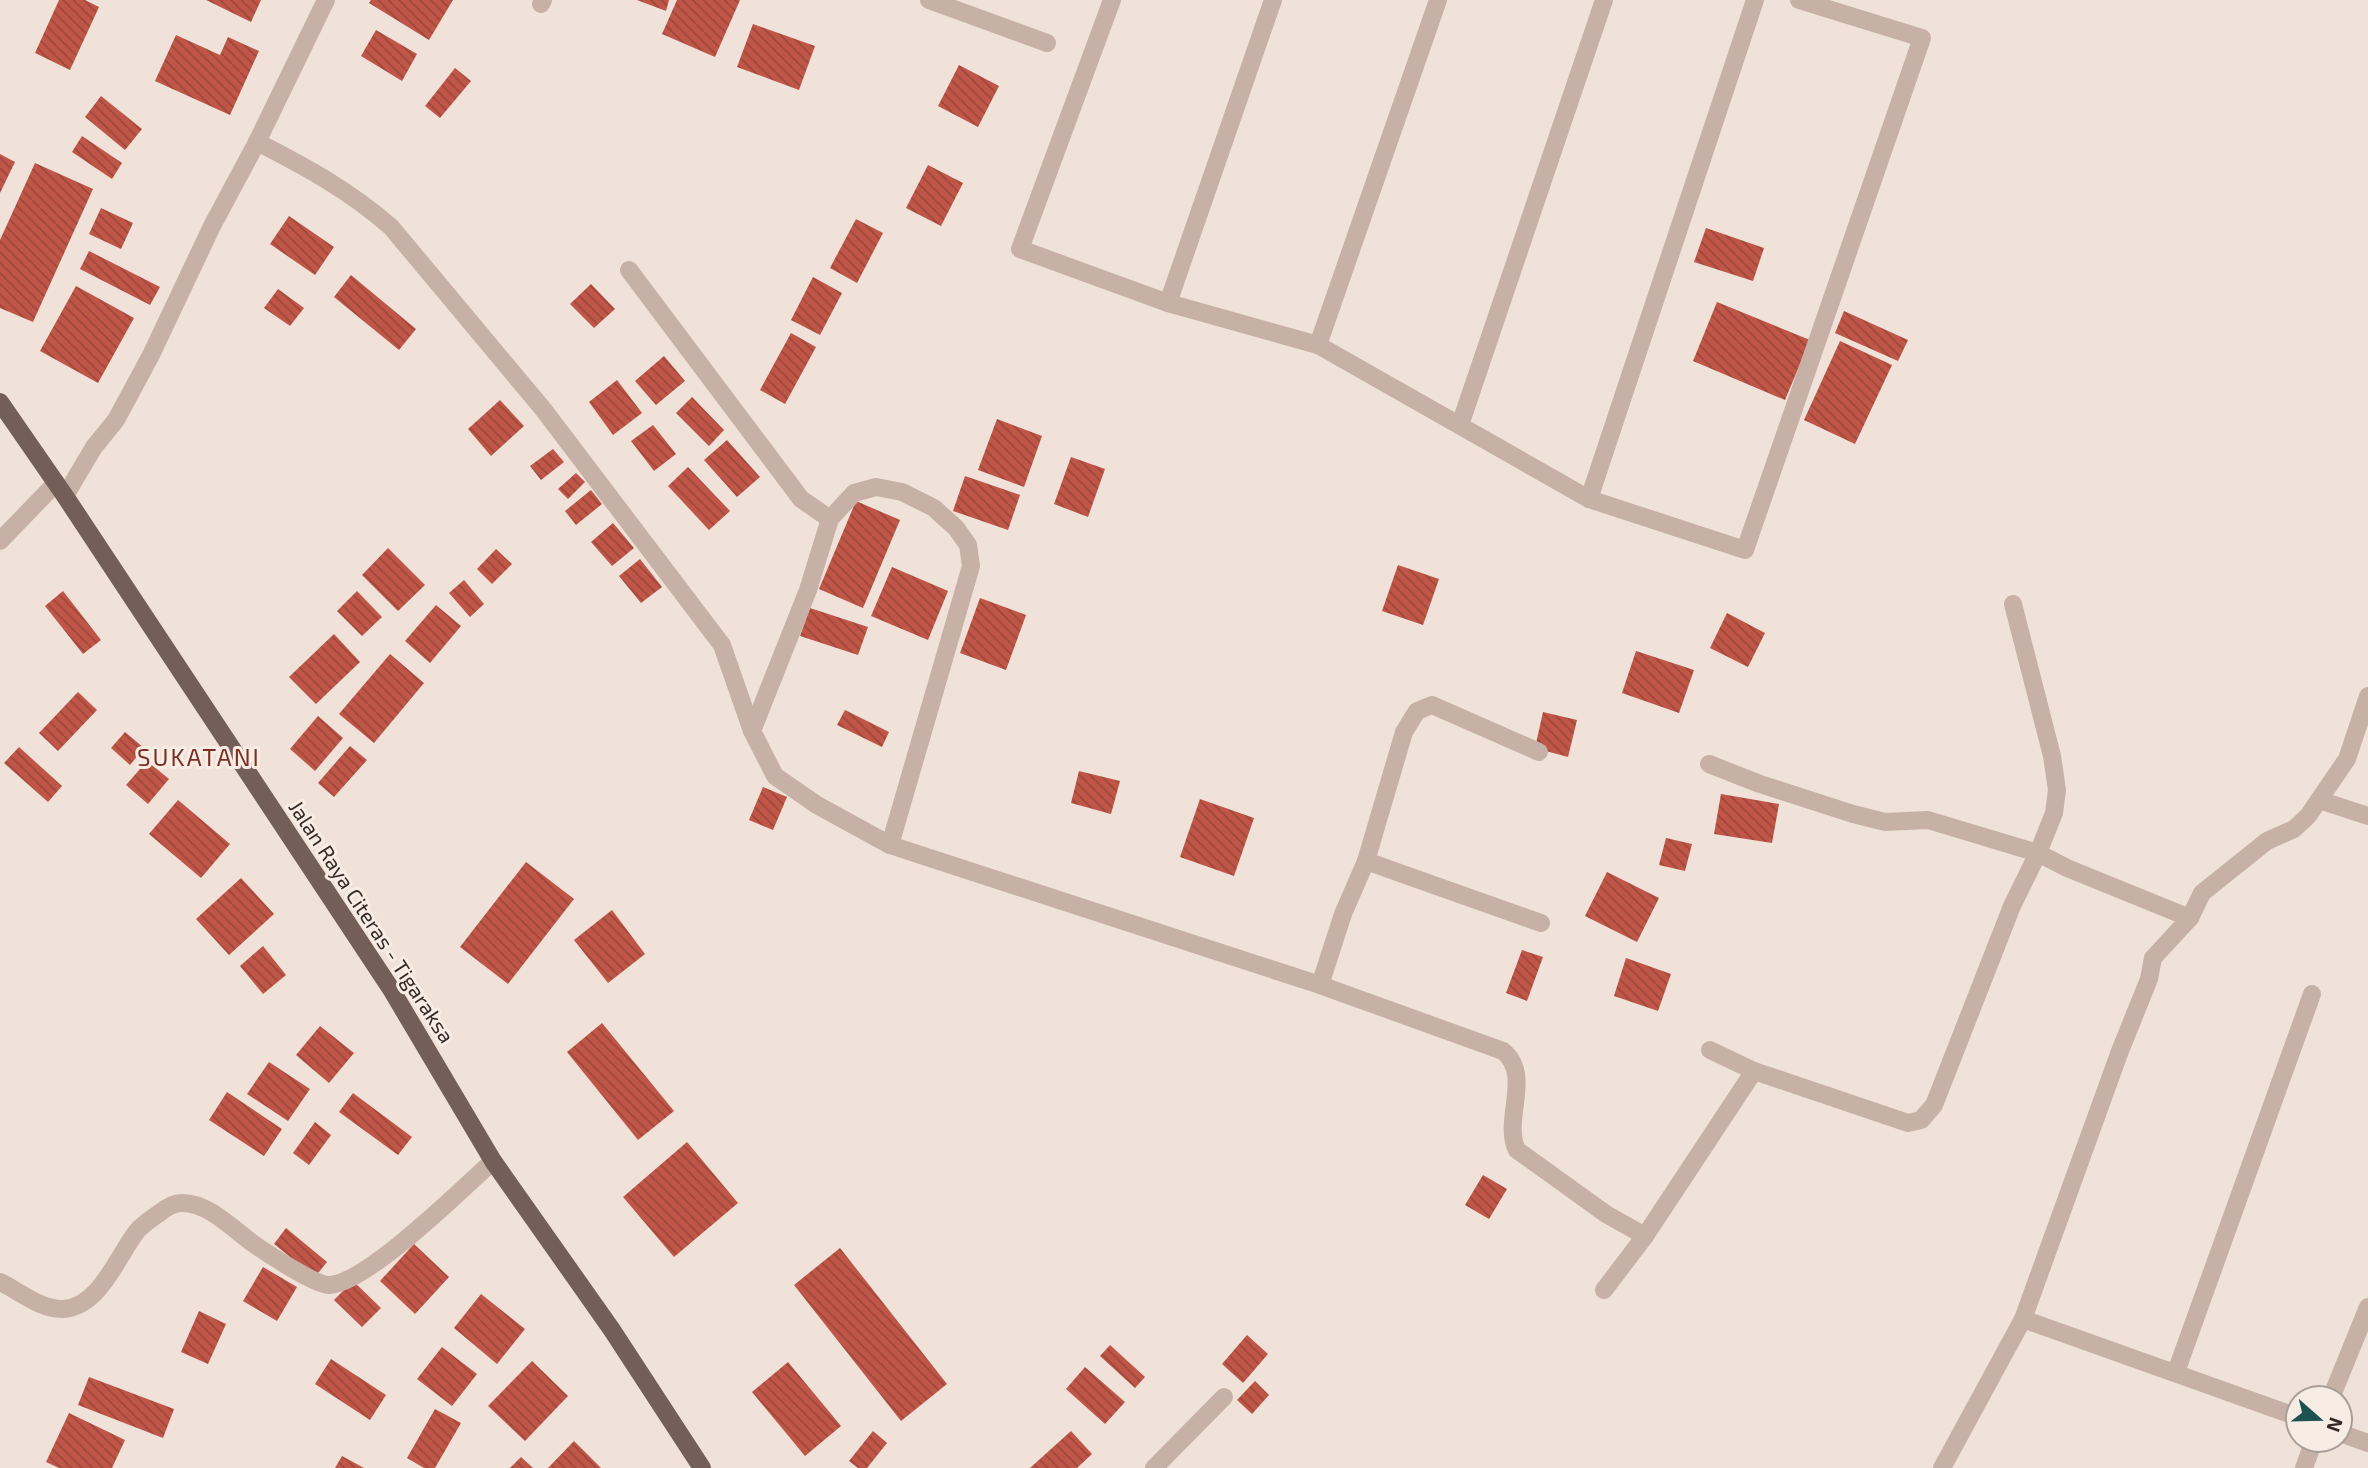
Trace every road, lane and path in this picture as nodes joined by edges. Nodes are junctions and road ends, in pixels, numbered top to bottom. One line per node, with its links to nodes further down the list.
1 (326, 0): 10 (street)
2 (929, 0): 9 (street)
3 (1112, 0): 12 (street)
4 (1273, 0): 12 (street)
5 (1438, 0): 13 (street)
6 (1604, 0): 15 (street)
7 (1755, 0): 17 (street)
8 (1799, 0): 17 (street)
9 (1047, 43)
10 (257, 142): 16 (street); 22 (street)
11 (629, 270): 18 (street)
12 (1168, 303): 13 (street)
13 (1318, 345): 15 (street)
14 (0, 402): 16 (main road, Jalan Raya Citeras - Tigaraksa)
15 (1460, 425): 17 (street)
16 (60, 489): 19 (street); 36 (main road, Jalan Raya Citeras - Tigaraksa)
17 (1589, 499)
18 (830, 519): 22 (street); 27 (street)
19 (0, 541)
20 (2014, 604): 28 (street)
21 (2368, 696): 25 (street)
22 (752, 731): 27 (street)
23 (1539, 752): 29 (street)
24 (1709, 764): 28 (street)
25 (2319, 800): 26 (street); 30 (street)
26 (2368, 816)
27 (890, 845): 32 (street)
28 (2038, 853): 30 (street); 35 (street)
29 (1366, 861): 31 (street); 32 (street)
30 (2190, 918): 41 (street)
31 (1541, 923)
32 (1320, 985): 37 (street)
33 (2312, 994): 42 (street)
34 (1710, 1050): 35 (street)
35 (1754, 1071): 37 (street)
36 (493, 1161): 38 (street); 46 (main road, Jalan Raya Citeras - Tigaraksa)
37 (1645, 1236): 39 (street)
38 (0, 1282)
39 (1604, 1290)
40 (2368, 1307): 43 (street)
41 (2023, 1319): 42 (street); 48 (street)
42 (2176, 1372): 45 (street)
43 (2337, 1384)
44 (1224, 1397): 47 (street)
45 (2284, 1412)
46 (702, 1468)
47 (1154, 1468)
48 (1942, 1468)

